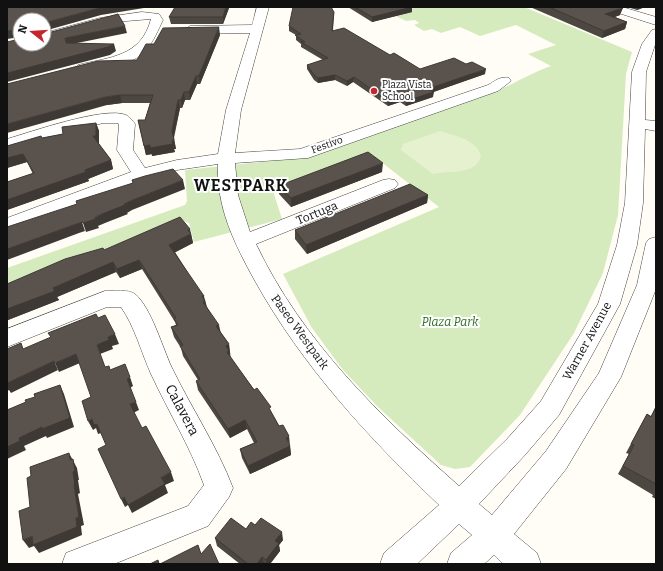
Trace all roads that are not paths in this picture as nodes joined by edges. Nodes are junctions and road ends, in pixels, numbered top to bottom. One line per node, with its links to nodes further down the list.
1 (263, 7): 4 (street, Paseo Westpark)
2 (610, 7): 3 (street)
3 (656, 21)
4 (257, 29): 5 (street); 12 (street, Paseo Westpark)
5 (152, 30): 6 (street); 8 (street)
6 (52, 34)
7 (656, 34): 10 (street, Warner Avenue)
8 (74, 70)
9 (512, 77): 12 (street, Festivo)
10 (647, 124): 19 (street, Warner Avenue)
11 (7, 144): 13 (street)
12 (226, 158): 13 (street, Festivo); 16 (street, Paseo Westpark)
13 (141, 174): 15 (street, Festivo)
14 (389, 184): 16 (street, Tortuga)
15 (7, 225)
16 (244, 242): 19 (street, Paseo Westpark)
17 (656, 244): 20 (street)
18 (7, 338): 21 (street, Calavera)
19 (459, 505): 20 (street, Paseo Westpark); 22 (street, Warner Avenue)
20 (494, 535): 23 (street); 24 (street, Paseo Westpark)
21 (77, 564)
22 (395, 564)
23 (462, 564)
24 (526, 564)

